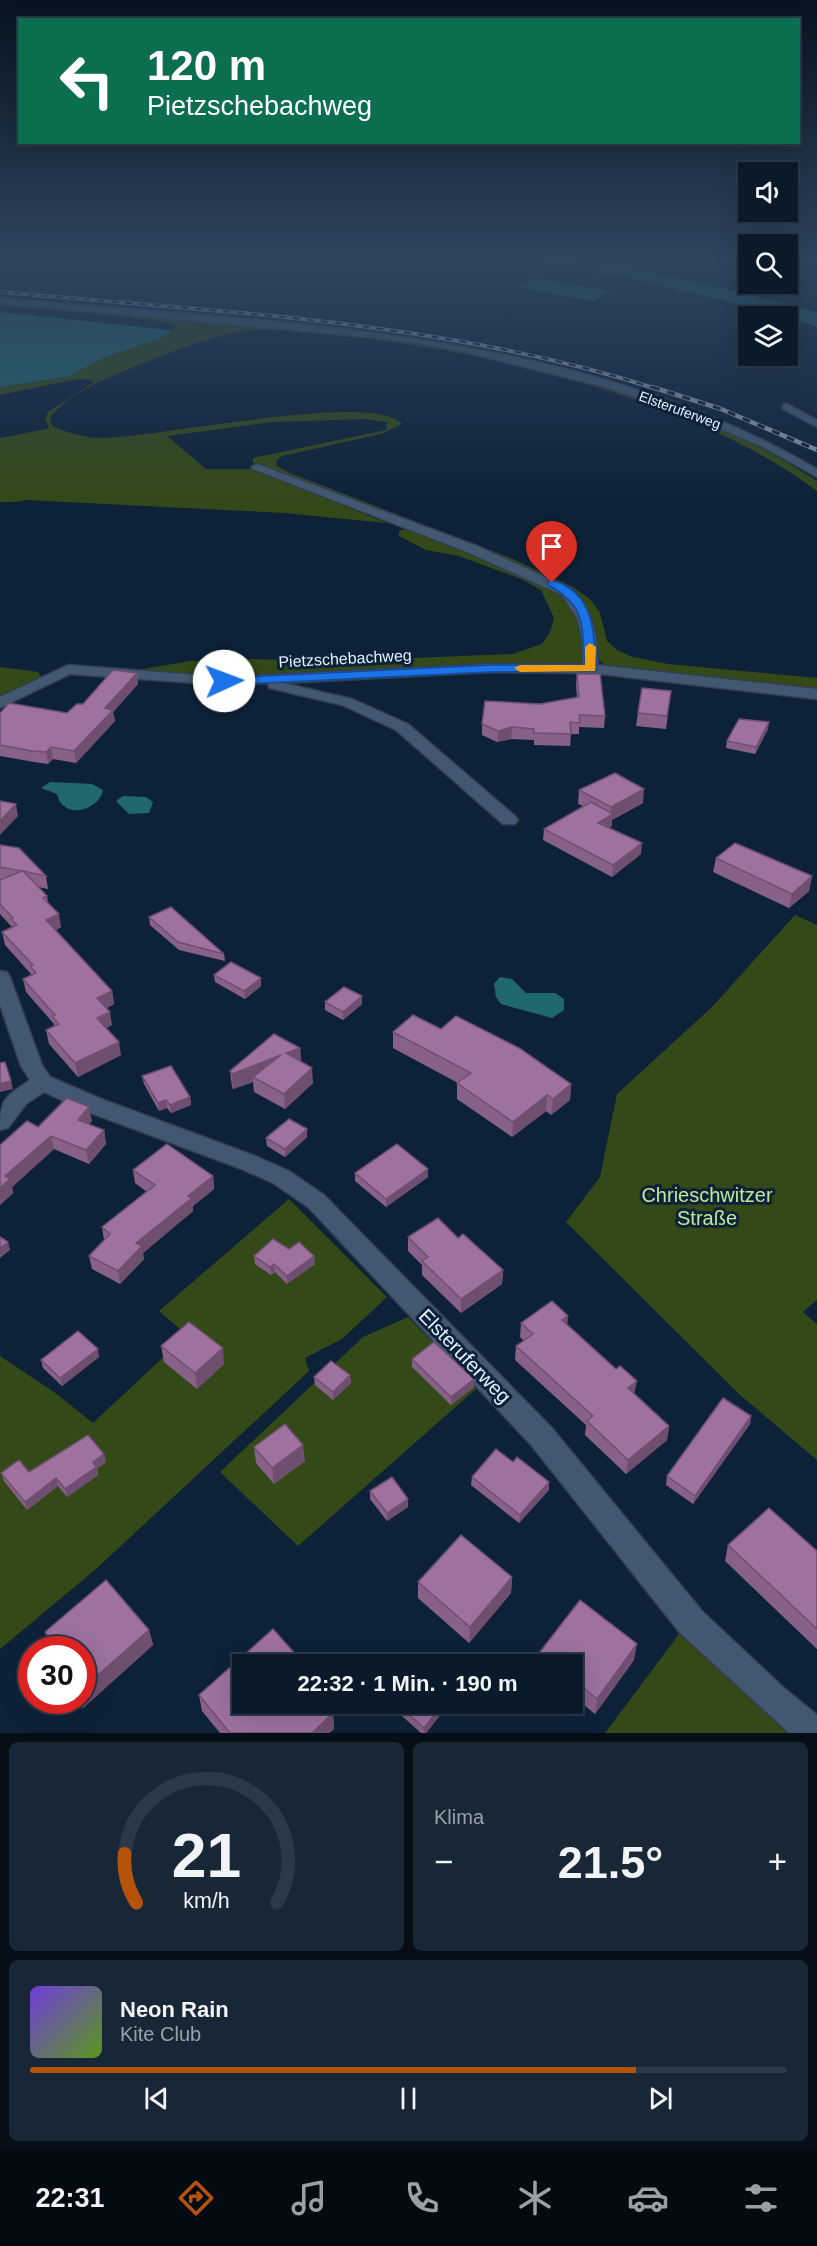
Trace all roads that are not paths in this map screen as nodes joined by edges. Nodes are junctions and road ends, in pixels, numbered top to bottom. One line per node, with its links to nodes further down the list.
1 (420, 341): 5 (street, Elsteruferweg)
2 (787, 407): 3 (street)
3 (817, 424)
4 (257, 467): 6 (street)
5 (817, 474)
6 (591, 669): 7 (street, Pietzschebachweg); 8 (street, Pietzschebachweg)
7 (255, 680): 9 (street, Pietzschebachweg); 10 (street)
8 (817, 694)
9 (0, 703)
10 (509, 820)
11 (0, 977): 12 (street)
12 (42, 1082): 13 (street); 14 (street, Elsteruferweg)
13 (0, 1122)
14 (814, 1733)

